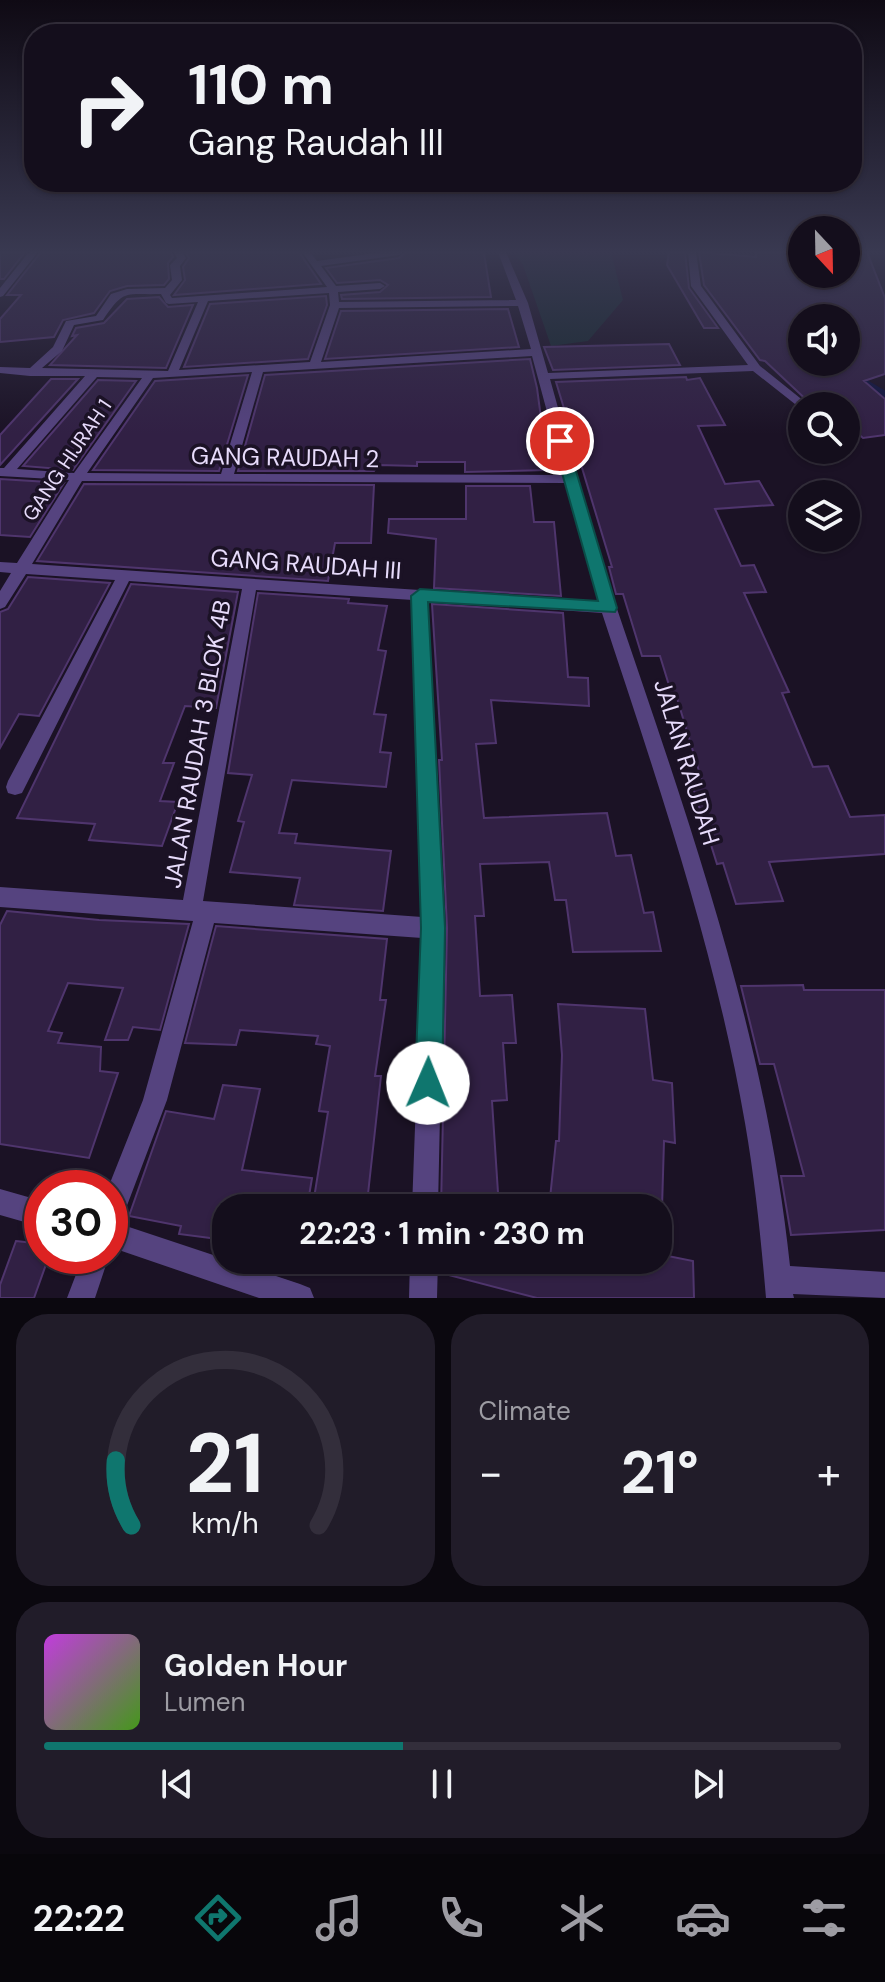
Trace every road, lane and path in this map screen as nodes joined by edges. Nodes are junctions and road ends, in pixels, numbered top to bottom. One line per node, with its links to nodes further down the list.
1 (103, 313): 11 (street)
2 (198, 313): 13 (street)
3 (332, 313): 7 (street)
4 (526, 313): 6 (street, JALAN RAUDAH)
5 (715, 313): 8 (street)
6 (538, 352): 7 (street); 15 (street, JALAN RAUDAH)
7 (314, 365): 10 (street)
8 (756, 368): 15 (street); 16 (street)
9 (0, 370): 11 (street)
10 (258, 370): 13 (street); 19 (street)
11 (30, 373): 12 (street)
12 (93, 374): 14 (street); 17 (street)
13 (172, 374): 14 (street)
14 (150, 375): 18 (street, GANG HIJRAH 1)
15 (545, 376): 20 (street, JALAN RAUDAH)
16 (788, 393)
17 (4, 472): 18 (street, GANG RAUDAH 2)
18 (78, 477): 19 (street, GANG RAUDAH 2); 22 (street, GANG HIJRAH 1)
19 (226, 478): 20 (street, GANG RAUDAH 2)
20 (569, 479): 27 (street, JALAN RAUDAH)
21 (0, 567): 22 (street, GANG RAUDAH III)
22 (19, 568): 23 (street, GANG RAUDAH III); 26 (street, GANG HIJRAH 1)
23 (124, 576): 24 (street, GANG RAUDAH III); 28 (street)
24 (250, 584): 25 (street, GANG RAUDAH III); 30 (street, JALAN RAUDAH 3 BLOK 4B)
25 (420, 596): 27 (street, GANG RAUDAH III); 31 (street)
26 (0, 603)
27 (609, 608): 40 (street, JALAN RAUDAH)
28 (15, 787)
29 (0, 897): 30 (street)
30 (198, 912): 31 (street); 32 (street, JALAN RAUDAH 3 BLOK 4B)
31 (433, 928): 33 (street)
32 (128, 1170)
33 (425, 1194)
34 (0, 1202): 35 (street)
35 (24, 1209)
36 (128, 1240): 42 (street)
37 (90, 1274): 41 (street)
38 (424, 1274): 43 (street)
39 (885, 1286): 40 (street)
40 (780, 1289)
41 (81, 1298)
42 (300, 1298)
43 (423, 1298)

